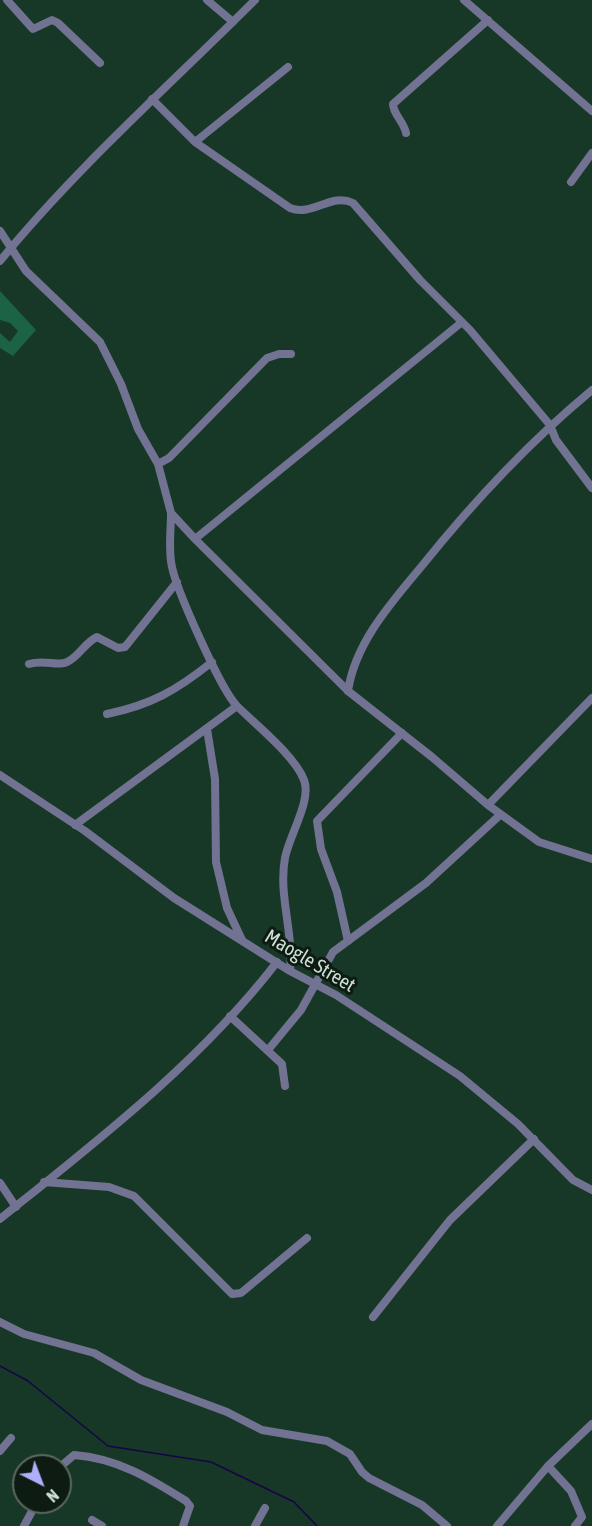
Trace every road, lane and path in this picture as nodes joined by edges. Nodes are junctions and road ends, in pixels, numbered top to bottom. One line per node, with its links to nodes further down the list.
1 (7, 0): 7 (street)
2 (207, 0): 6 (street)
3 (255, 0): 6 (street)
4 (464, 0): 5 (street)
5 (488, 20): 10 (street); 11 (street)
6 (233, 22): 9 (street)
7 (100, 63)
8 (288, 67): 12 (street)
9 (152, 99): 12 (street); 16 (street)
10 (592, 111)
11 (406, 133)
12 (195, 142): 18 (street)
13 (592, 153): 14 (street)
14 (571, 182)
15 (0, 231): 16 (street)
16 (11, 248): 17 (street); 22 (street)
17 (0, 261)
18 (462, 322): 21 (street); 25 (street)
19 (291, 354): 22 (street)
20 (592, 390): 21 (street)
21 (550, 425): 23 (street); 29 (street)
22 (158, 464): 24 (street)
23 (592, 488)
24 (171, 513): 25 (street); 26 (street)
25 (195, 539): 29 (street)
26 (177, 582): 27 (street); 28 (street)
27 (212, 662): 31 (street); 32 (street)
28 (30, 664)
29 (348, 691): 34 (street)
30 (592, 698): 36 (street)
31 (237, 706): 33 (street); 43 (street)
32 (107, 714)
33 (207, 729): 38 (street); 40 (street)
34 (402, 732): 36 (street); 41 (street)
35 (0, 775): 38 (street, Maogle Street)
36 (488, 805): 37 (street)
37 (500, 815): 39 (street); 41 (street)
38 (75, 825): 40 (street, Maogle Street)
39 (592, 859)
40 (242, 940): 42 (street, Maogle Street)
41 (348, 941): 44 (street)
42 (277, 962): 43 (street, Maogle Street); 45 (street)
43 (290, 971): 44 (street, Maogle Street)
44 (317, 986): 46 (street); 48 (street, Maogle Street)
45 (230, 1016): 46 (street); 49 (street)
46 (268, 1050): 47 (street)
47 (285, 1086)
48 (534, 1139): 51 (street, Maogle Street); 55 (street)
49 (44, 1182): 52 (street); 54 (street)
50 (0, 1183): 52 (street)
51 (592, 1190)
52 (16, 1207): 53 (street)
53 (0, 1219)
54 (307, 1238)
55 (373, 1317)
56 (0, 1322): 67 (street)
57 (592, 1424): 61 (street)
58 (11, 1438): 59 (street)
59 (0, 1451)
60 (72, 1457): 65 (street)
61 (548, 1466): 68 (street); 69 (street)
62 (265, 1508): 66 (street)
63 (92, 1520): 64 (street)
64 (102, 1526)
65 (183, 1526)
66 (255, 1526)
67 (447, 1526)
68 (497, 1526)
69 (575, 1526)

